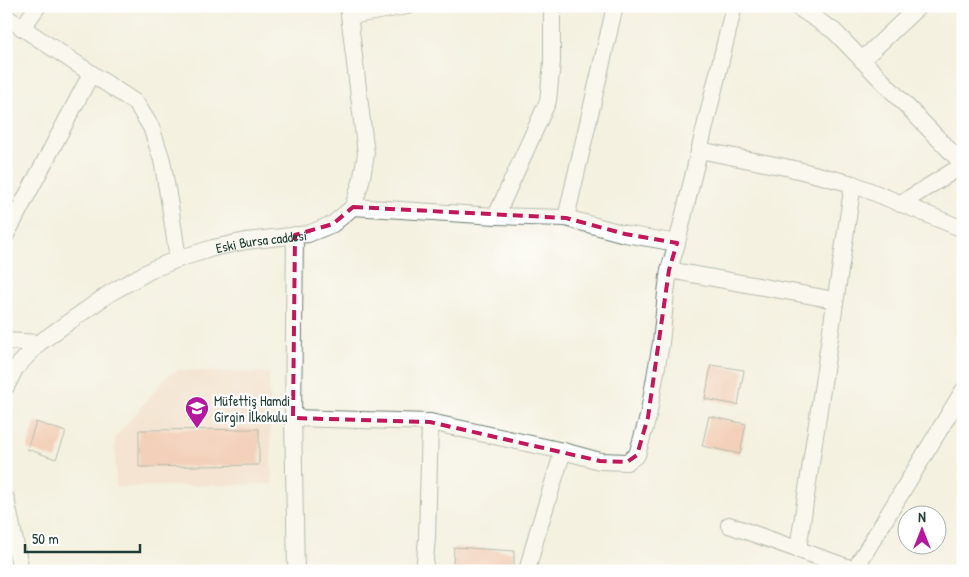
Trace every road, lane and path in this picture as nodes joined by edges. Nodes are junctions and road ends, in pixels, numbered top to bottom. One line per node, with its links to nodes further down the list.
1 (38, 6): 10 (street)
2 (407, 6): 8 (street)
3 (552, 6): 18 (street)
4 (615, 6): 19 (street)
5 (734, 6): 13 (street)
6 (796, 6): 11 (street)
7 (919, 6): 11 (street)
8 (349, 11): 17 (street)
9 (6, 17): 10 (street)
10 (22, 28): 12 (street)
11 (862, 60): 14 (street)
12 (91, 74): 21 (street); 24 (street)
13 (699, 150): 15 (street); 23 (street)
14 (963, 163): 16 (street)
15 (853, 184): 16 (street); 26 (street)
16 (900, 204): 20 (street)
17 (353, 208): 18 (street); 22 (street, Eski Bursa caddesi)
18 (496, 216): 19 (street)
19 (566, 218): 23 (street)
20 (963, 230)
21 (6, 235)
22 (295, 235): 24 (street, Eski Bursa caddesi); 31 (street)
23 (677, 243): 25 (street)
24 (178, 259): 28 (street, Eski Bursa caddesi)
25 (669, 270): 26 (street); 33 (street)
26 (835, 300): 36 (street)
27 (6, 341): 28 (street)
28 (39, 343): 29 (street, Eski Bursa caddesi)
29 (6, 387)
30 (963, 391): 37 (street)
31 (293, 418): 32 (street); 39 (street)
32 (430, 422): 33 (street); 40 (street)
33 (564, 450): 41 (street)
34 (6, 498): 38 (street)
35 (729, 525): 36 (street)
36 (798, 549): 37 (street)
37 (856, 570)
38 (21, 571)
39 (296, 571)
40 (424, 571)
41 (527, 571)

